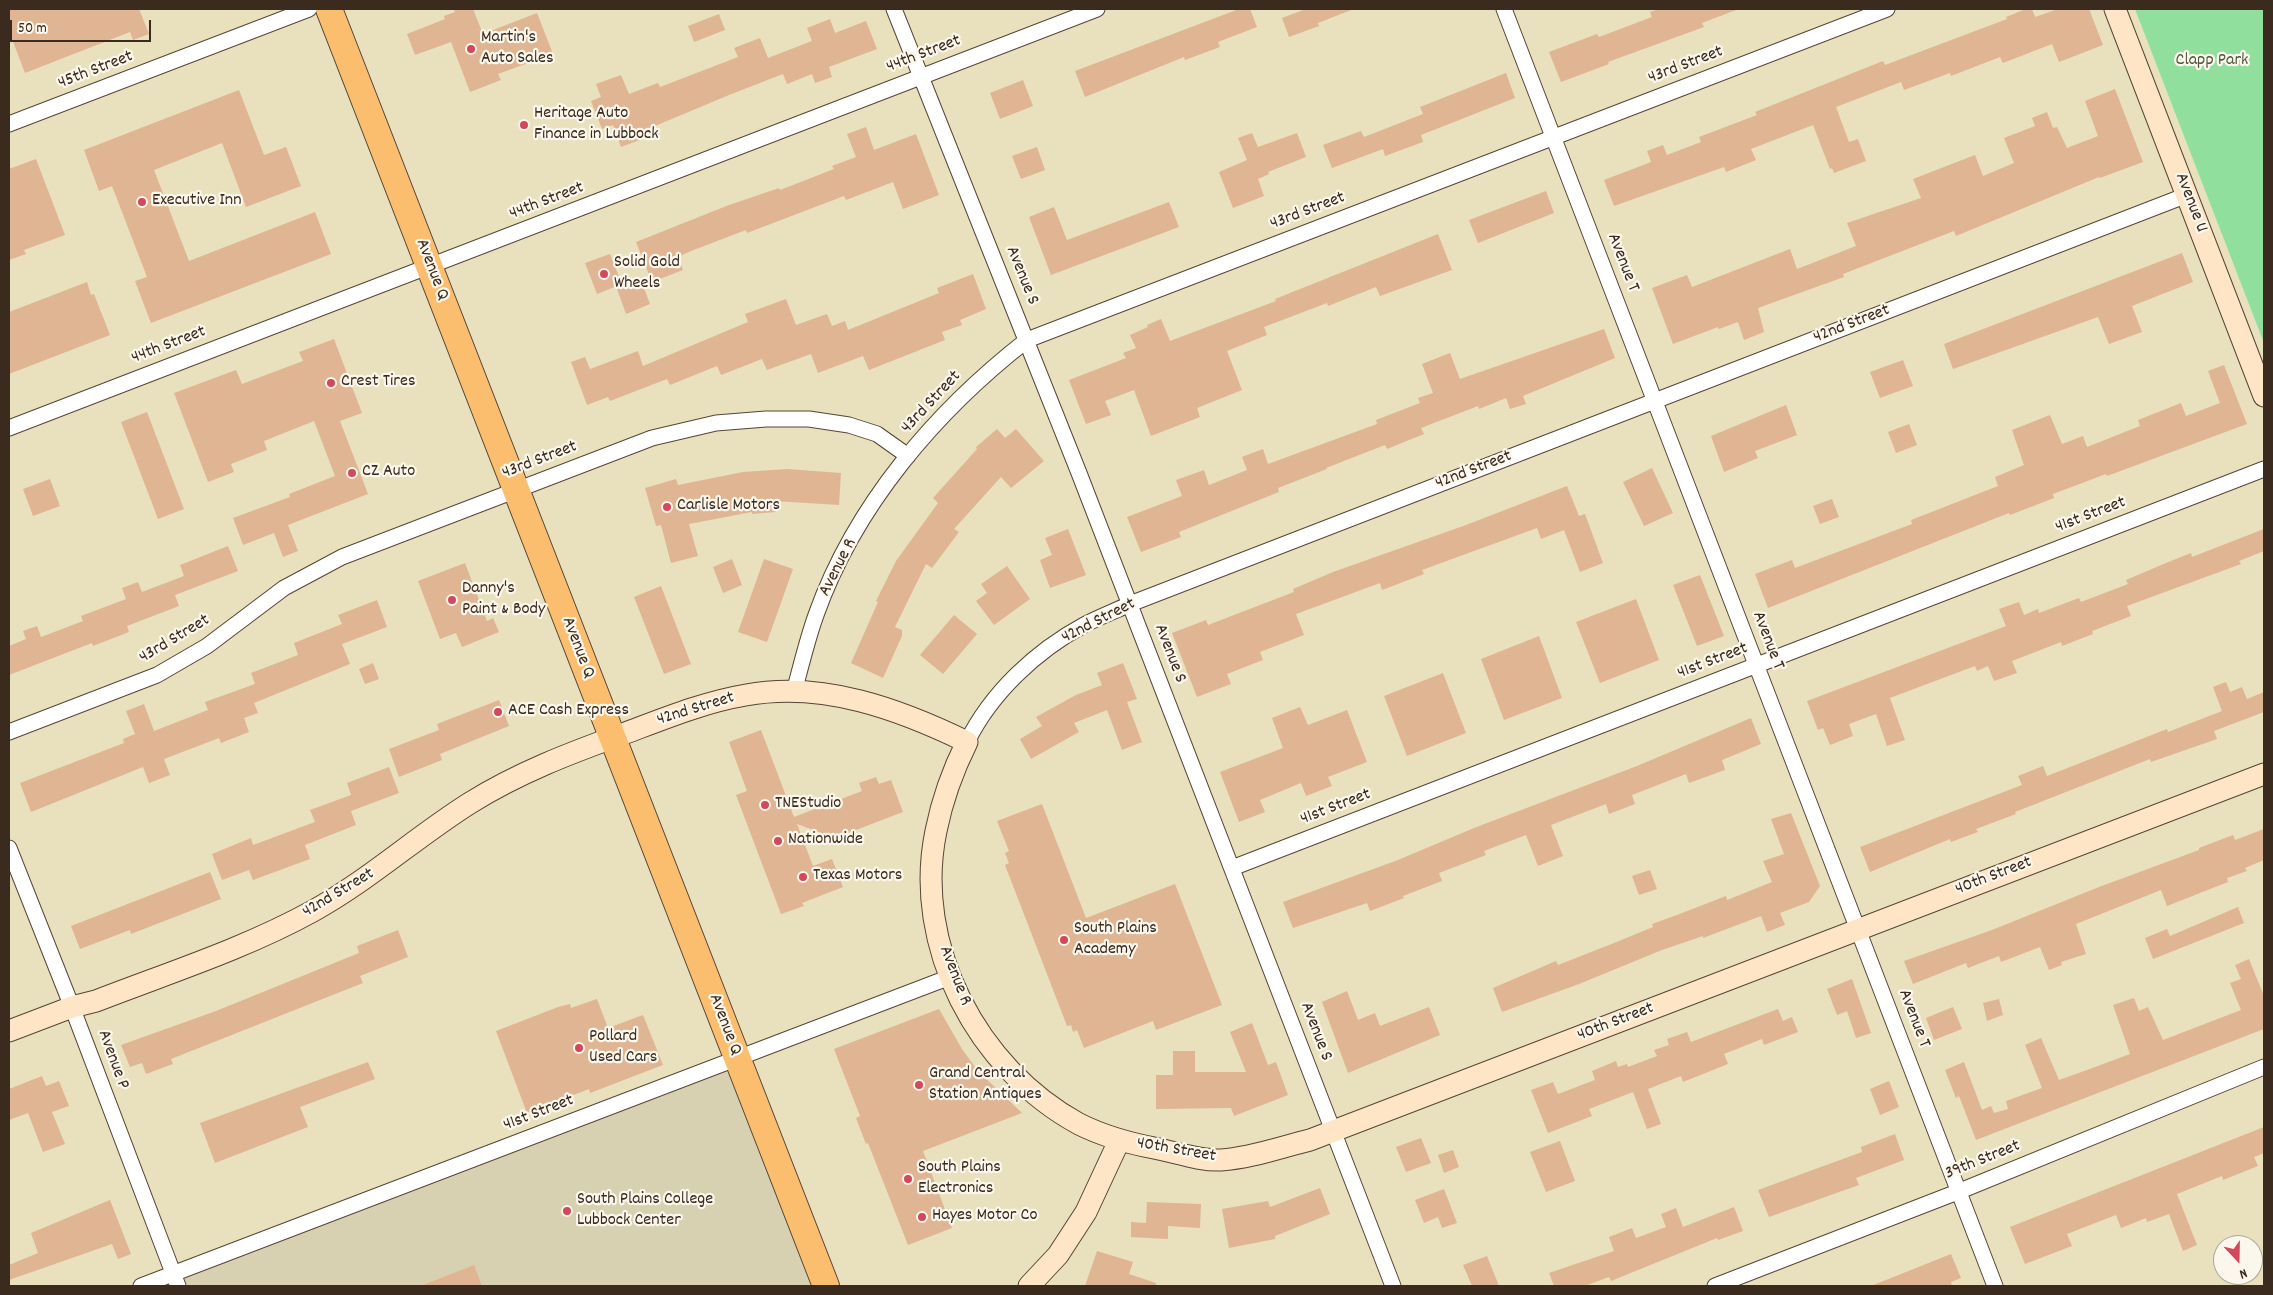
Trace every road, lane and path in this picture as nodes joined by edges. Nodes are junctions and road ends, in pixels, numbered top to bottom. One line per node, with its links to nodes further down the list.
1 (309, 9): 9 (street, 45th Street)
2 (329, 9): 12 (highway, Avenue Q)
3 (894, 9): 8 (street, Avenue S)
4 (1097, 9): 8 (street, 44th Street)
5 (1504, 9): 10 (street, Avenue T)
6 (1887, 9): 10 (street, 43rd Street)
7 (2115, 9): 11 (street, Avenue U)
8 (920, 77): 12 (street, 44th Street); 13 (street, Avenue S)
9 (9, 124)
10 (1553, 137): 13 (street, 43rd Street); 15 (street, Avenue T)
11 (2187, 195): 14 (street, Avenue U); 15 (street, 42nd Street)
12 (430, 268): 16 (street, 44th Street); 19 (highway, Avenue Q)
13 (1027, 340): 17 (street, 43rd Street); 20 (street, Avenue S)
14 (2264, 396)
15 (1655, 401): 20 (street, 42nd Street); 21 (street, Avenue T)
16 (9, 428)
17 (908, 456): 19 (street, 43rd Street); 22 (street, Avenue R)
18 (2264, 469): 21 (street, 41st Street)
19 (516, 490): 23 (street, 43rd Street); 24 (highway, Avenue Q)
20 (1130, 604): 25 (street, 42nd Street); 28 (street, Avenue S)
21 (1756, 665): 28 (street, 41st Street); 29 (street, Avenue T)
22 (794, 692): 24 (street, 42nd Street); 25 (street, 42nd Street)
23 (9, 732)
24 (612, 738): 31 (street, 42nd Street); 33 (highway, Avenue Q)
25 (967, 742): 30 (street, Avenue R)
26 (2264, 774): 29 (street, 40th Street)
27 (9, 848): 31 (street, Avenue P)
28 (1232, 868): 35 (street, Avenue S)
29 (1858, 930): 35 (street, 40th Street); 37 (street, Avenue T)
30 (950, 977): 33 (street, 41st Street); 36 (street, Avenue R)
31 (72, 1007): 32 (street, 42nd Street); 38 (street, Avenue P)
32 (9, 1031)
33 (738, 1059): 38 (street, 41st Street); 40 (highway, Avenue Q)
34 (2264, 1067): 37 (street, 39th Street)
35 (1333, 1131): 36 (street, 40th Street); 42 (street, Avenue S)
36 (1119, 1141): 41 (street, 40th Street)
37 (1960, 1191): 43 (street, 39th Street); 44 (street, Avenue T)
38 (175, 1280): 39 (street, 41st Street)
39 (141, 1286)
40 (826, 1286)
41 (1029, 1286)
42 (1392, 1286)
43 (1715, 1286)
44 (1995, 1286)

